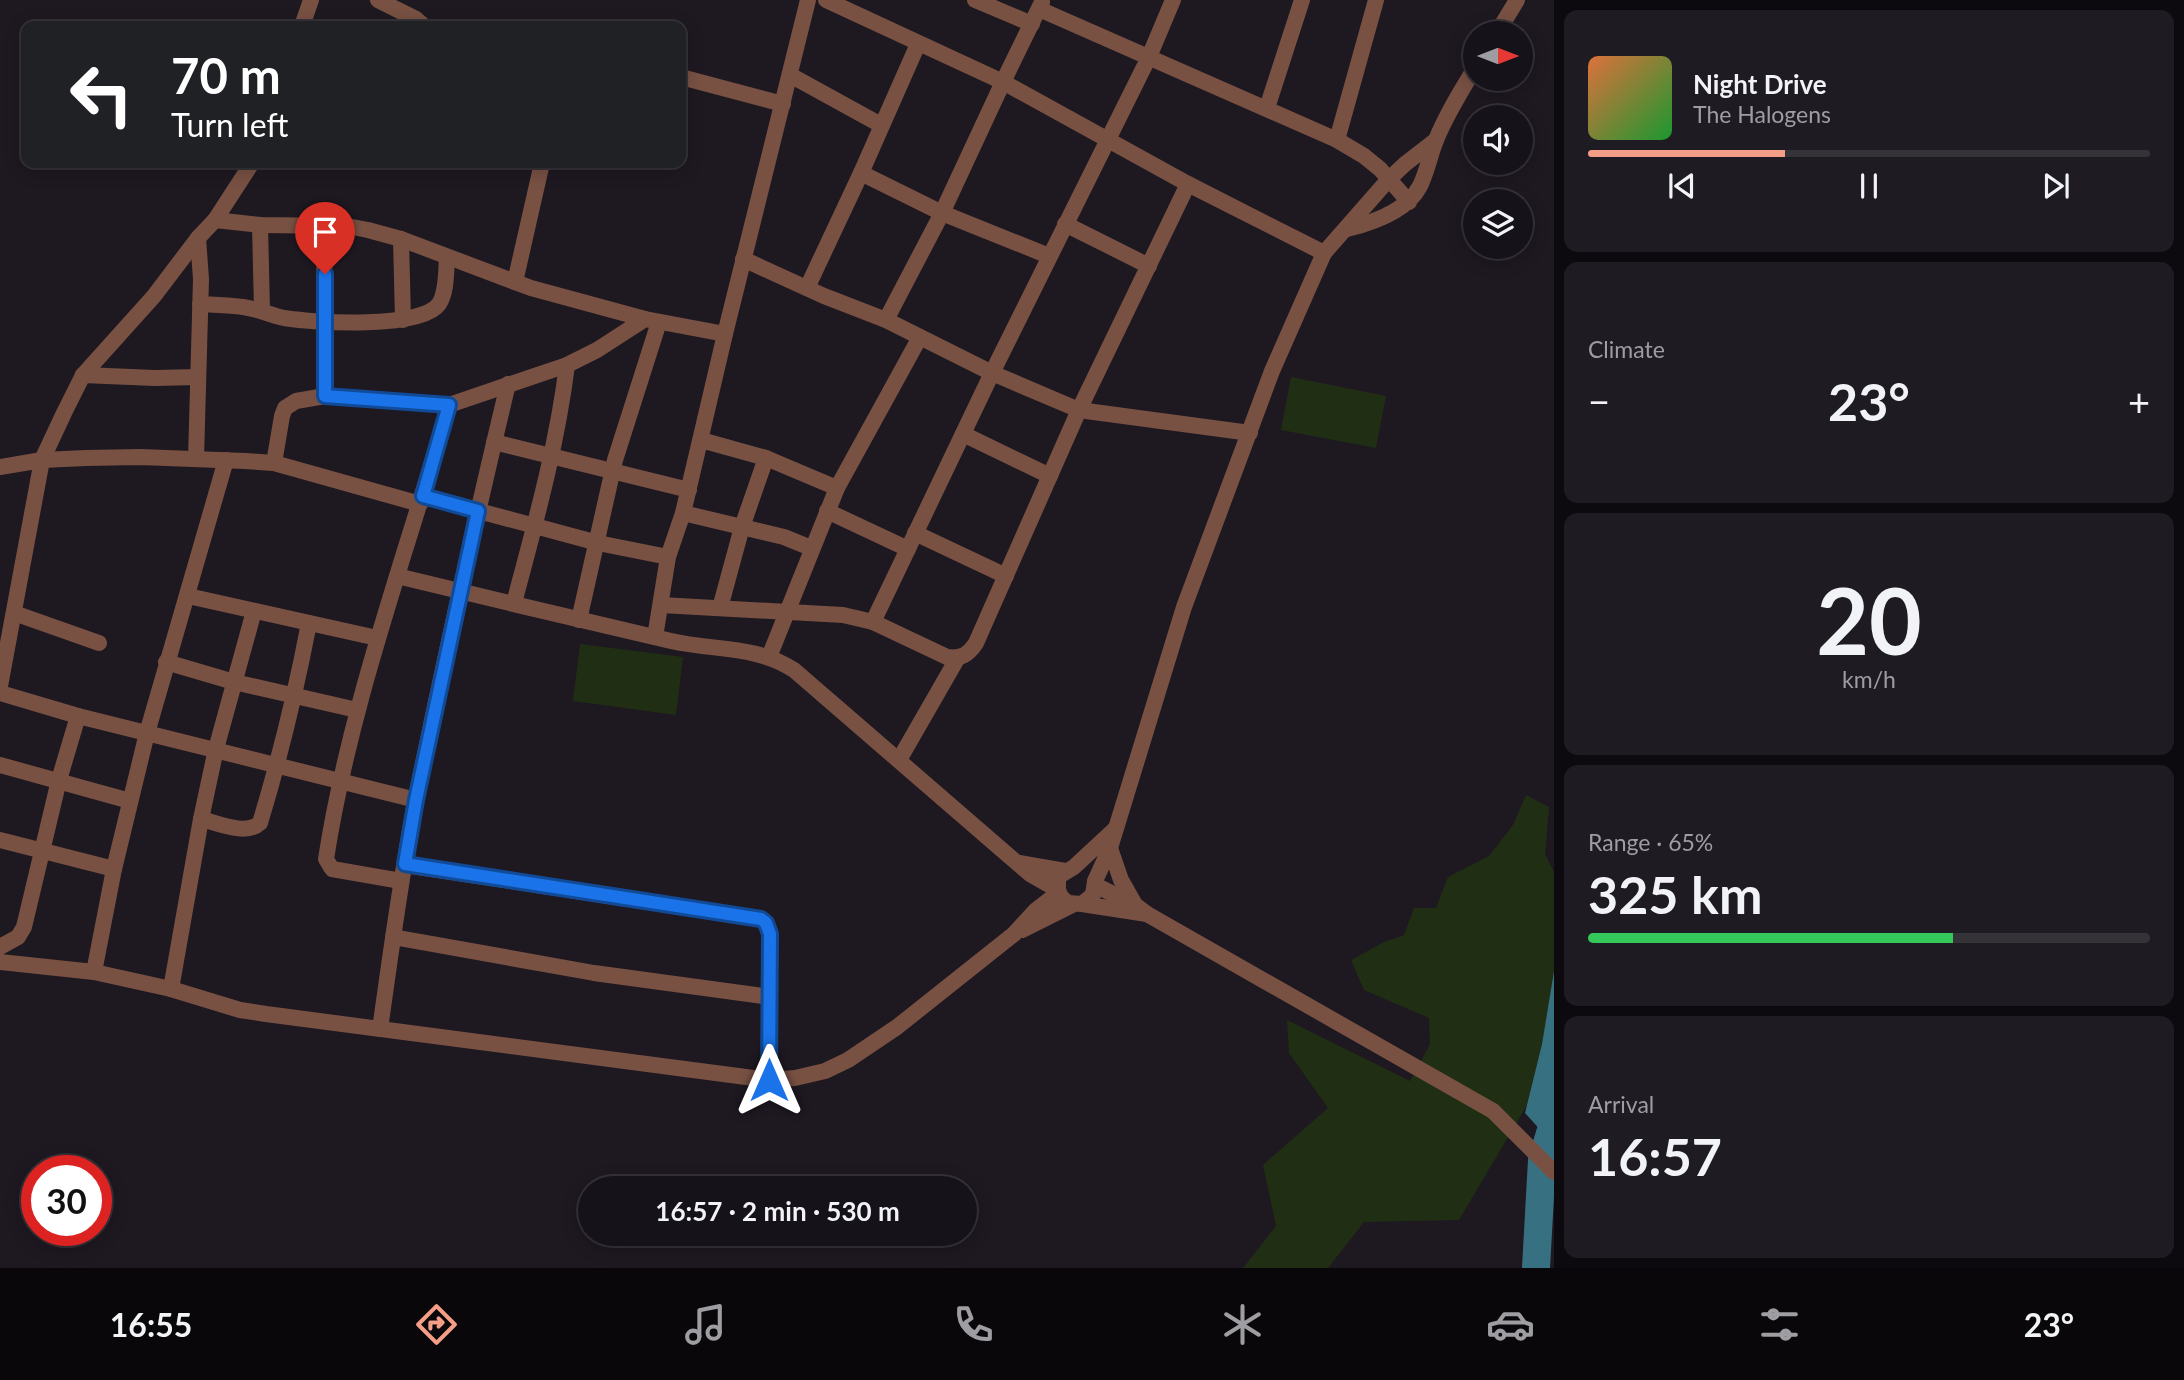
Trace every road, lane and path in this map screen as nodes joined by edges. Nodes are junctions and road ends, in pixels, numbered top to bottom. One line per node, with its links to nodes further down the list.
1 (311, 0): 11 (street)
2 (378, 0): 12 (street)
3 (808, 0): 16 (street)
4 (826, 0): 14 (street)
5 (975, 0): 10 (street)
6 (1173, 0): 15 (street)
7 (1302, 0): 21 (street)
8 (1376, 0): 24 (street)
9 (1517, 0): 13 (street)
10 (1038, 11): 15 (street); 18 (street)
11 (304, 21)
12 (418, 21)
13 (1504, 21)
14 (918, 44): 18 (street); 22 (street)
15 (1149, 57): 21 (street); 23 (street)
16 (790, 75): 20 (street); 22 (street)
17 (686, 78): 20 (street)
18 (1003, 82): 23 (street); 32 (street)
19 (1463, 88): 25 (street)
20 (783, 104): 43 (street)
21 (1267, 108): 24 (street)
22 (881, 125): 28 (street)
23 (1108, 140): 30 (street); 34 (street)
24 (1337, 140): 29 (street)
25 (1436, 140): 29 (street); 31 (street)
26 (249, 168): 33 (street)
27 (541, 168): 45 (street)
28 (861, 173): 32 (street); 46 (street)
29 (1389, 179): 31 (street); 37 (street)
30 (1188, 184): 40 (street); 44 (street)
31 (1409, 202): 37 (street)
32 (942, 213): 41 (street); 51 (street)
33 (215, 219): 35 (street); 38 (street)
34 (1065, 224): 41 (street); 44 (street)
35 (260, 225): 36 (street); 48 (street)
36 (323, 226): 39 (street); 52 (street)
37 (1347, 229): 40 (street)
38 (198, 238): 47 (street); 57 (street)
39 (401, 239): 42 (street); 49 (street)
40 (1324, 253): 63 (street)
41 (1049, 256): 56 (street)
42 (447, 257): 45 (street); 49 (street)
43 (743, 259): 46 (street); 53 (street)
44 (1149, 266): 62 (street)
45 (515, 282): 50 (street)
46 (807, 288): 51 (street)
47 (200, 304): 48 (street); 58 (street)
48 (262, 310): 52 (street)
49 (403, 320): 52 (street)
50 (652, 320): 53 (street); 55 (street); 74 (street)
51 (886, 320): 54 (street)
52 (326, 322): 60 (street)
53 (724, 334): 65 (street)
54 (920, 337): 56 (street); 76 (street)
55 (567, 365): 59 (street); 67 (street)
56 (992, 373): 62 (street); 64 (street)
57 (83, 374): 58 (street); 70 (street)
58 (198, 377): 69 (street)
59 (508, 384): 61 (street); 66 (street)
60 (325, 396): 61 (street); 72 (street)
61 (449, 405): 78 (street)
62 (1079, 410): 63 (street); 75 (street)
63 (1250, 433): 124 (street)
64 (963, 434): 75 (street); 84 (street)
65 (701, 440): 68 (street); 77 (street)
66 (494, 442): 67 (street); 79 (street)
67 (552, 458): 74 (street); 82 (street)
68 (766, 458): 76 (street); 83 (street)
69 (196, 459): 70 (street); 71 (street)
70 (42, 460): 73 (street); 97 (street)
71 (226, 460): 72 (street); 92 (street)
72 (274, 463): 78 (street)
73 (0, 467)
74 (612, 472): 77 (street); 85 (street)
75 (1050, 476): 90 (street)
76 (837, 488): 80 (street)
77 (689, 490): 81 (street)
78 (422, 500): 79 (street); 89 (street)
79 (478, 511): 82 (street); 91 (street)
80 (827, 511): 86 (street); 87 (street)
81 (683, 513): 83 (street); 88 (street)
82 (535, 524): 85 (street); 93 (street)
83 (742, 527): 86 (street); 95 (street)
84 (915, 533): 87 (street); 90 (street)
85 (598, 542): 88 (street); 99 (street)
86 (811, 548): 98 (street)
87 (908, 549): 100 (street)
88 (668, 557): 94 (street)
89 (397, 576): 91 (street); 103 (street)
90 (1006, 576): 106 (street)
91 (461, 592): 93 (street); 121 (street)
92 (188, 596): 96 (street); 107 (street)
93 (514, 603): 99 (street)
94 (661, 605): 95 (street); 102 (street)
95 (720, 608): 98 (street)
96 (254, 611): 101 (street); 108 (street)
97 (14, 612): 104 (street); 109 (street)
98 (786, 612): 100 (street); 105 (street)
99 (579, 620): 102 (street)
100 (873, 622): 106 (street)
101 (309, 624): 103 (street); 111 (street)
102 (655, 637): 105 (street)
103 (377, 638): 112 (street)
104 (99, 643)
105 (769, 657): 116 (street)
106 (957, 659): 116 (street)
107 (166, 663): 108 (street); 114 (street)
108 (234, 682): 111 (street); 115 (street)
109 (0, 686)
110 (0, 693): 113 (street)
111 (295, 697): 112 (street); 118 (street)
112 (356, 710): 120 (street)
113 (78, 716): 114 (street); 119 (street)
114 (147, 733): 115 (street); 122 (street)
115 (216, 749): 118 (street); 123 (street)
116 (899, 760): 128 (street)
117 (0, 765): 119 (street)
118 (277, 766): 120 (street); 123 (street)
119 (59, 780): 122 (street); 127 (street)
120 (340, 780): 121 (street); 132 (street)
121 (416, 800): 129 (street)
122 (130, 802): 130 (street)
123 (201, 819): 142 (street)
124 (1117, 827): 126 (street); 131 (street)
125 (0, 840): 127 (street)
126 (1110, 848): 133 (street); 136 (street)
127 (42, 849): 130 (street); 139 (street)
128 (1016, 862): 131 (street); 134 (street)
129 (405, 864): 132 (street); 143 (street)
130 (114, 869): 141 (street)
131 (1069, 869): 133 (street); 134 (street)
132 (401, 881): 138 (street)
133 (1095, 883): 135 (street); 136 (street)
134 (1058, 892): 135 (street); 137 (street)
135 (1077, 904): 136 (street); 137 (street)
136 (1141, 909): 146 (street)
137 (1014, 934): 145 (street)
138 (393, 937): 143 (street); 144 (street)
139 (0, 947)
140 (0, 962): 141 (street)
141 (94, 972): 142 (street)
142 (171, 989): 144 (street)
143 (770, 997): 145 (street)
144 (380, 1029): 145 (street)
145 (769, 1080)
146 (1554, 1172)

